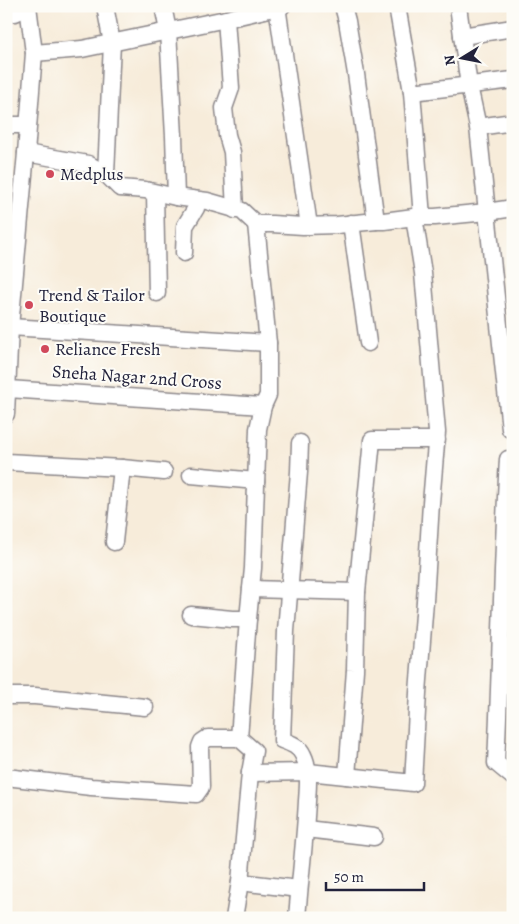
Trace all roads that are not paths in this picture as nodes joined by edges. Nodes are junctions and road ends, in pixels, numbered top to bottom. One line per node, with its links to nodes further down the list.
1 (106, 6): 13 (street)
2 (163, 6): 11 (street)
3 (279, 6): 9 (street); 34 (street)
4 (343, 6): 31 (street)
5 (397, 6): 17 (street)
6 (458, 6): 12 (street)
7 (28, 7): 8 (street); 14 (street)
8 (8, 11)
9 (221, 15): 11 (street); 28 (street)
10 (513, 28): 12 (street)
11 (168, 31): 13 (street); 25 (street)
12 (462, 36): 16 (street)
13 (112, 43): 14 (street); 23 (street)
14 (34, 53): 20 (street)
15 (513, 80): 16 (street)
16 (469, 86): 17 (street); 21 (street)
17 (412, 92): 30 (street)
18 (513, 122): 21 (street)
19 (6, 125): 20 (street)
20 (28, 125): 22 (street)
21 (478, 127): 29 (street)
22 (26, 153): 23 (street); 37 (street)
23 (106, 174): 24 (street)
24 (155, 193): 25 (street); 36 (street)
25 (176, 198): 26 (street)
26 (197, 200): 28 (street); 35 (street)
27 (513, 208): 29 (street)
28 (235, 210): 33 (street)
29 (486, 212): 30 (street); 43 (street)
30 (418, 216): 31 (street); 44 (street)
31 (376, 221): 32 (street)
32 (351, 223): 34 (street); 39 (street)
33 (256, 224): 34 (street); 38 (street)
34 (309, 226)
35 (184, 252)
36 (157, 293)
37 (10, 327): 38 (street); 40 (street)
38 (268, 343): 41 (street)
39 (368, 343)
40 (8, 389): 41 (street, Sneha Nagar 2nd Cross); 42 (street)
41 (263, 406): 51 (street)
42 (6, 414)
43 (510, 429)
44 (437, 440): 55 (street); 64 (street)
45 (300, 443): 54 (street)
46 (508, 459): 58 (street)
47 (6, 462): 48 (street)
48 (122, 468): 49 (street); 52 (street)
49 (164, 472)
50 (191, 475): 51 (street)
51 (256, 480): 53 (street)
52 (114, 542)
53 (251, 590): 54 (street); 57 (street)
54 (289, 591): 55 (street); 62 (street)
55 (357, 592): 64 (street)
56 (191, 614): 57 (street)
57 (248, 619): 61 (street)
58 (507, 640): 66 (street)
59 (6, 696): 60 (street)
60 (145, 706)
61 (239, 738): 63 (street); 65 (street)
62 (308, 772): 63 (street); 64 (street); 67 (street)
63 (250, 773): 69 (street)
64 (347, 776)
65 (6, 777)
66 (513, 777)
67 (306, 829): 68 (street); 70 (street)
68 (374, 837)
69 (240, 882): 70 (street); 71 (street)
70 (299, 889): 72 (street)
71 (234, 918)
72 (297, 918)

